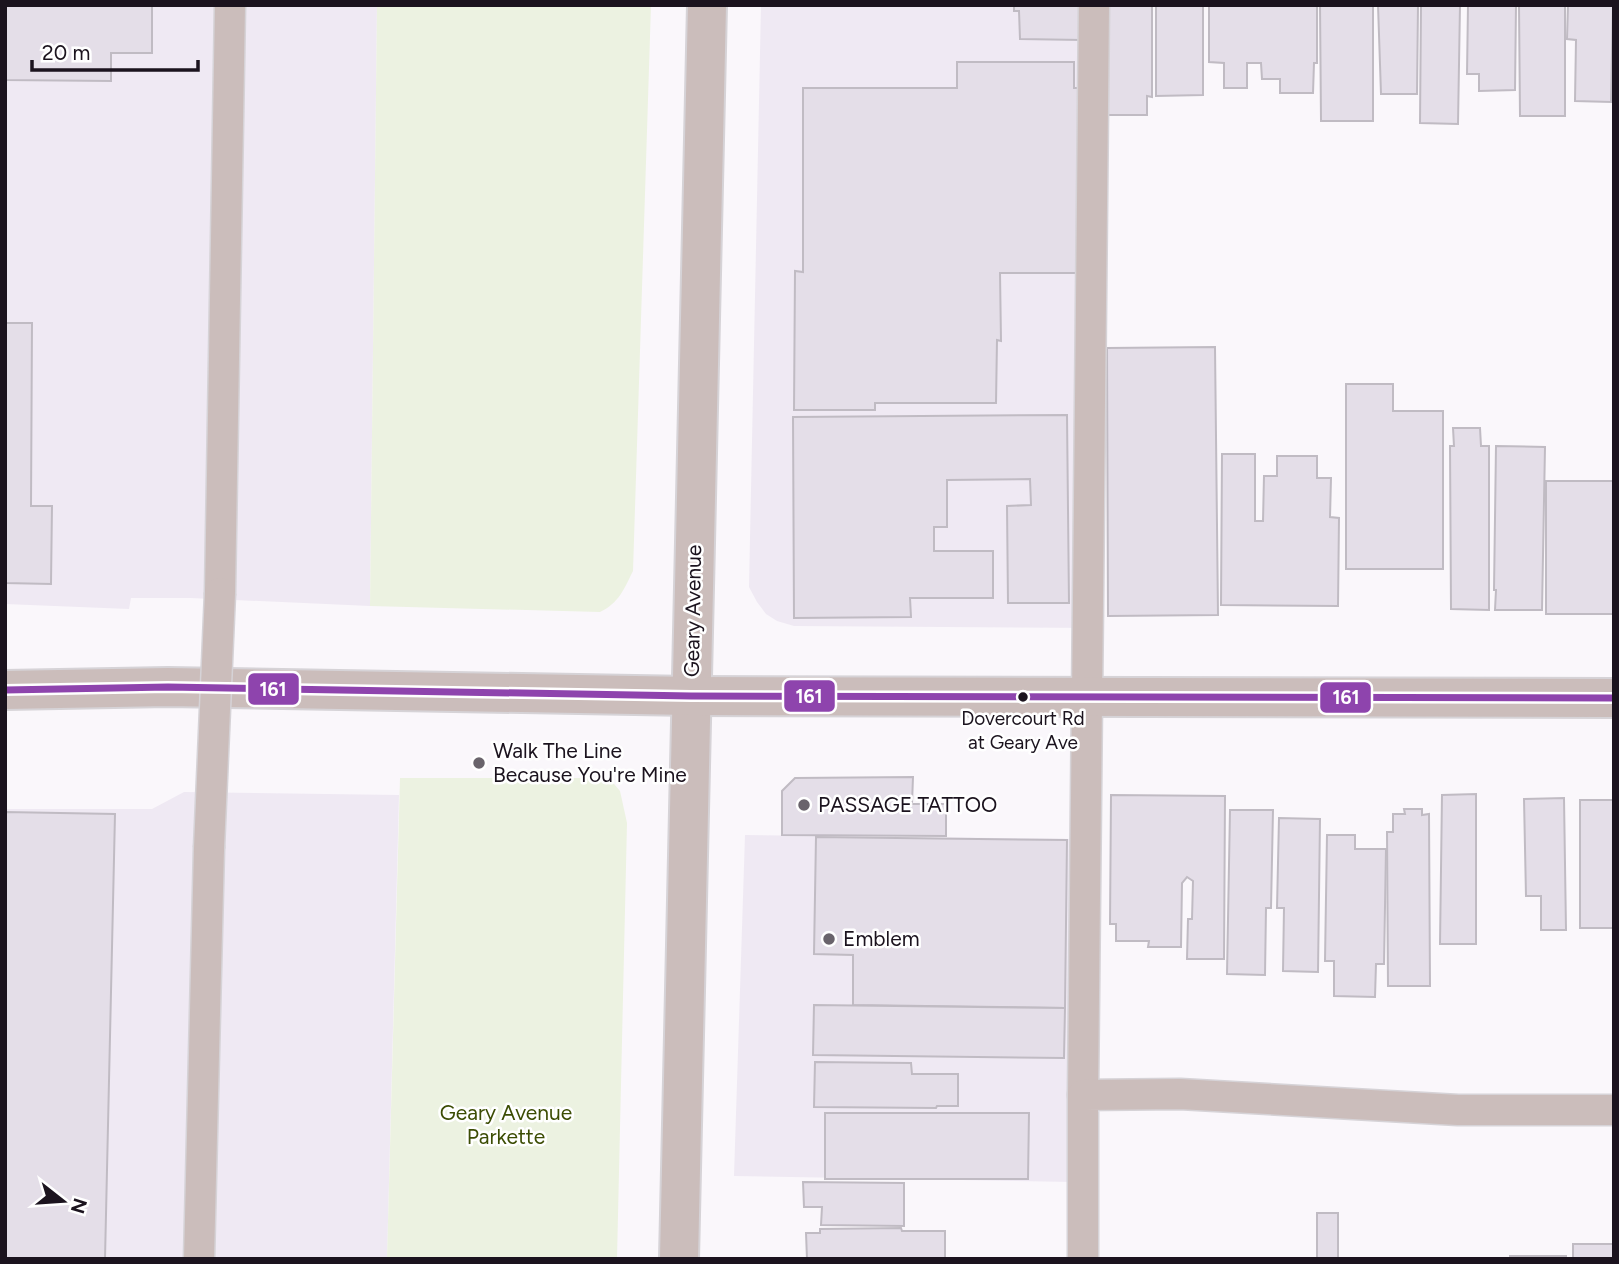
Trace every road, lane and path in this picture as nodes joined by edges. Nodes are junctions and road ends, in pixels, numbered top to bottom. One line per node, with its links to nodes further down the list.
1 (230, 5): 10 (lane, bridge)
2 (707, 5): 5 (street, Geary Avenue)
3 (1094, 5): 6 (lane)
4 (5, 690): 5 (street)
5 (691, 696): 6 (street); 11 (street, Geary Avenue)
6 (1088, 696): 7 (street); 8 (lane)
7 (1614, 698)
8 (1083, 1095): 9 (lane); 12 (lane)
9 (1614, 1110)
10 (199, 1259)
11 (679, 1259)
12 (1083, 1259)

